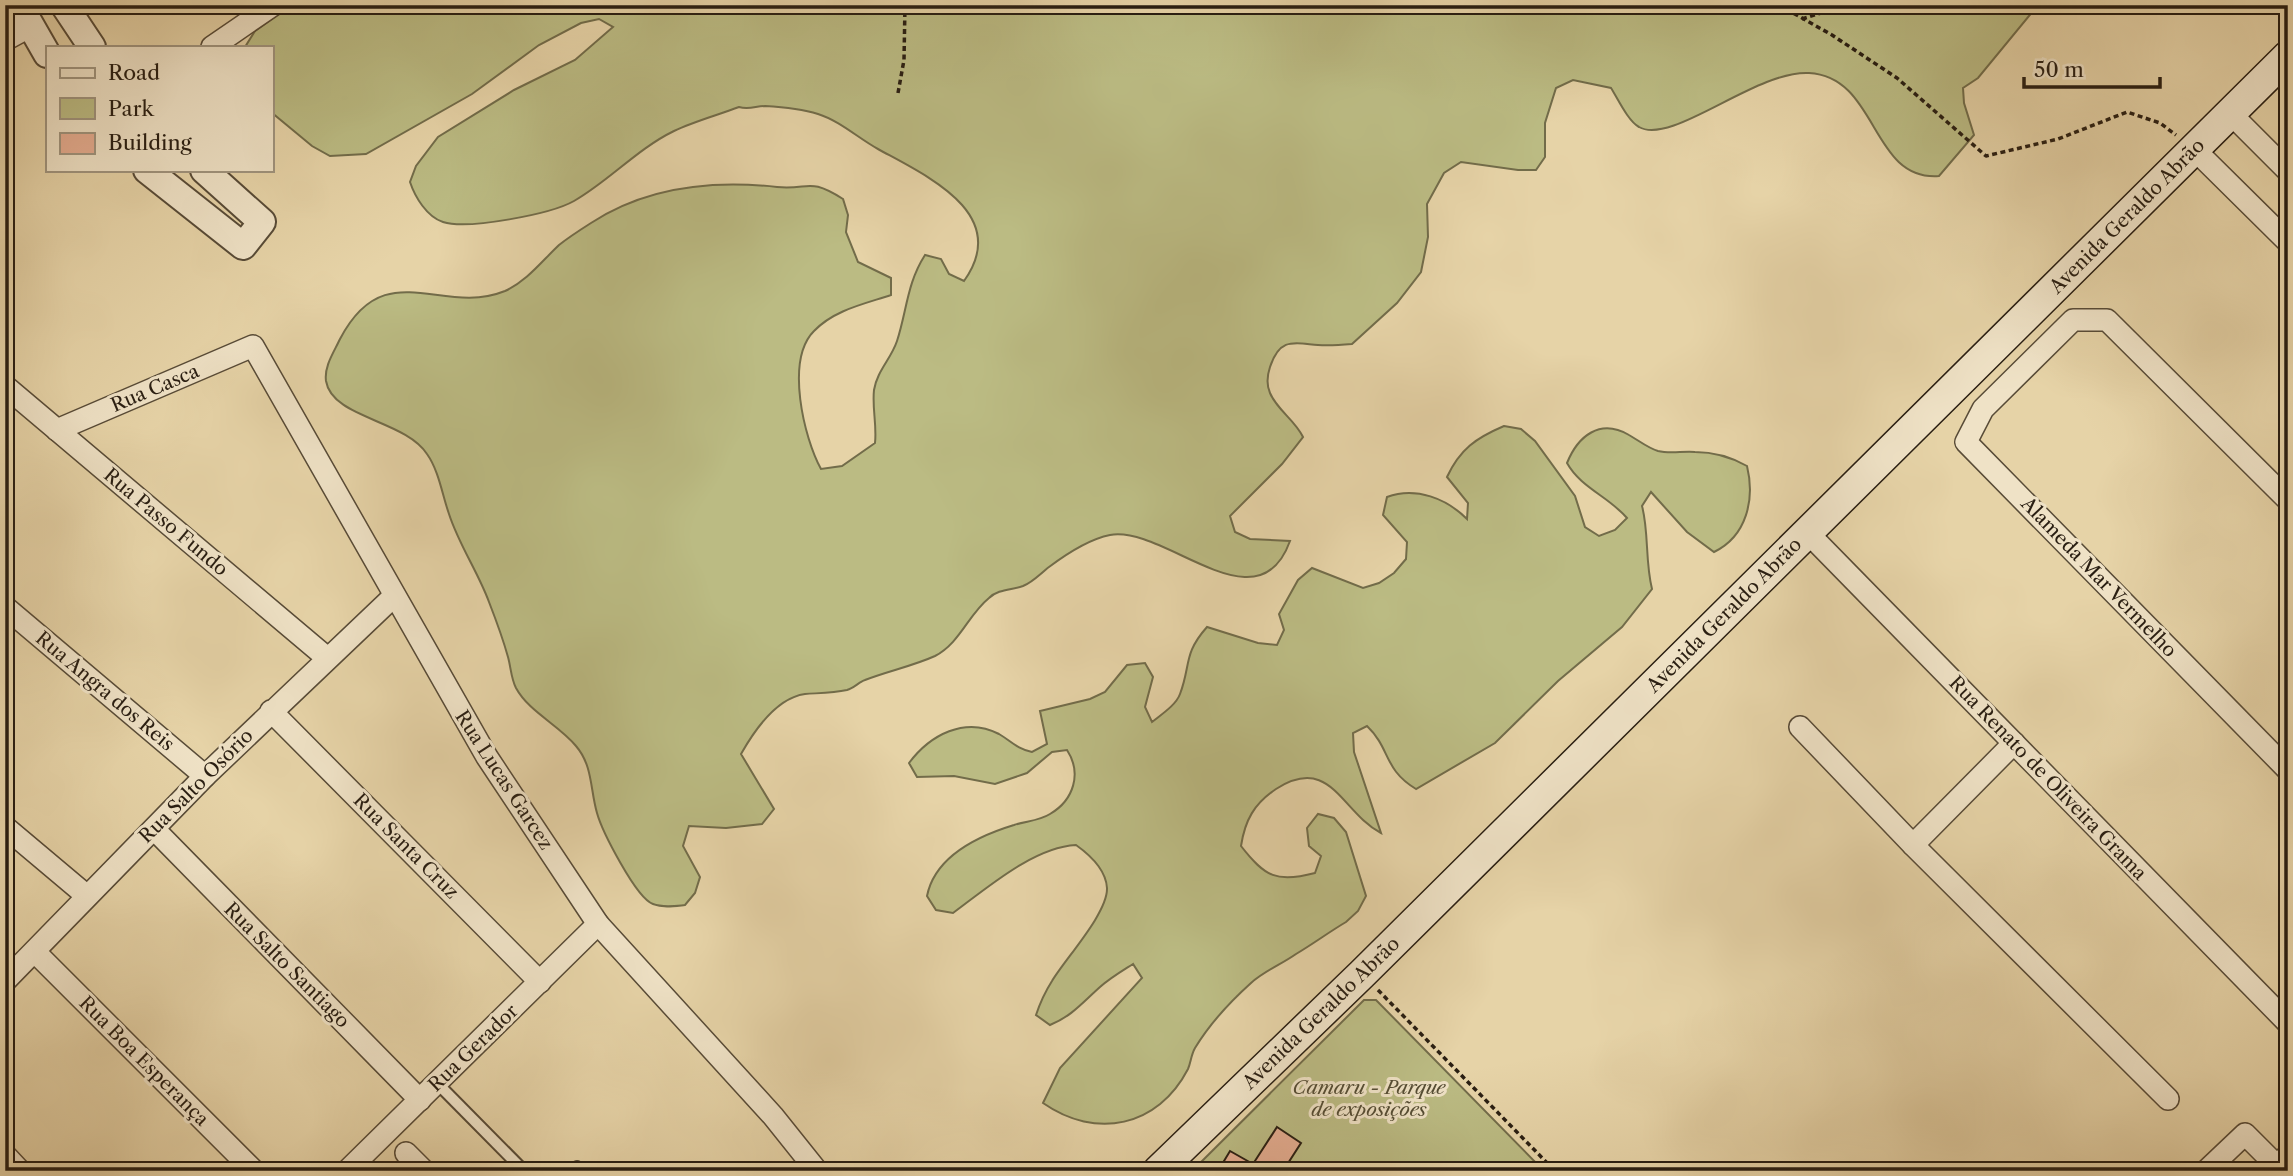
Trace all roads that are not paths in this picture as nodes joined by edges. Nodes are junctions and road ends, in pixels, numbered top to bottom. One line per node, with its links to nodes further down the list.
1 (64, 5): 5 (street)
2 (272, 5): 6 (street)
3 (24, 16): 4 (street); 7 (street)
4 (5, 40)
5 (91, 46)
6 (213, 46)
7 (46, 52)
8 (2288, 56): 9 (main road, Avenida Geraldo Abrão)
9 (2231, 113): 10 (main road, Avenida Geraldo Abrão); 11 (street)
10 (2194, 149): 14 (street); 19 (main road, Avenida Geraldo Abrão)
11 (2288, 171)
12 (150, 172): 13 (street)
13 (206, 172)
14 (2284, 230)
15 (253, 346): 17 (street, Rua Casca); 20 (street, Rua Lucas Garcez)
16 (5, 386): 17 (street, Rua Passo Fundo)
17 (57, 430): 22 (street, Rua Passo Fundo)
18 (2288, 500): 26 (street, Alameda Mar Vermelho)
19 (1807, 532): 25 (street, Rua Renato de Oliveira Grama); 51 (main road, Avenida Geraldo Abrão)
20 (393, 597): 22 (street, Rua Salto Osório); 32 (street, Rua Lucas Garcez)
21 (5, 607): 27 (street, Rua Angra dos Reis)
22 (326, 657): 23 (street, Rua Salto Osório)
23 (271, 710): 27 (street, Rua Salto Osório); 35 (street, Rua Santa Cruz)
24 (1800, 727): 30 (street)
25 (2014, 743): 30 (street); 36 (street, Rua Renato de Oliveira Grama)
26 (2288, 770)
27 (205, 775): 29 (street, Rua Salto Osório)
28 (5, 827): 31 (street)
29 (153, 830): 31 (street, Rua Salto Osório); 39 (street, Rua Salto Santiago)
30 (1913, 845): 38 (street)
31 (87, 896): 33 (street, Rua Salto Osório)
32 (598, 924): 35 (street, Rua Gerador); 50 (street, Rua Lucas Garcez)
33 (34, 952): 34 (street, Rua Salto Osório); 44 (street, Rua Boa Esperança)
34 (5, 981)
35 (540, 982): 37 (street, Rua Gerador)
36 (2288, 1023)
37 (437, 1083): 39 (street, Rua Gerador); 47 (lane)
38 (2168, 1099)
39 (420, 1100): 45 (street, Rua Gerador)
40 (406, 1153): 46 (street)
41 (5, 1155): 43 (street)
42 (2288, 1155): 52 (street)
43 (20, 1171)
44 (254, 1171)
45 (347, 1171)
46 (424, 1171)
47 (524, 1171)
48 (570, 1171): 49 (lane)
49 (583, 1171)
50 (817, 1171)
51 (1158, 1171)
52 (2206, 1171)

